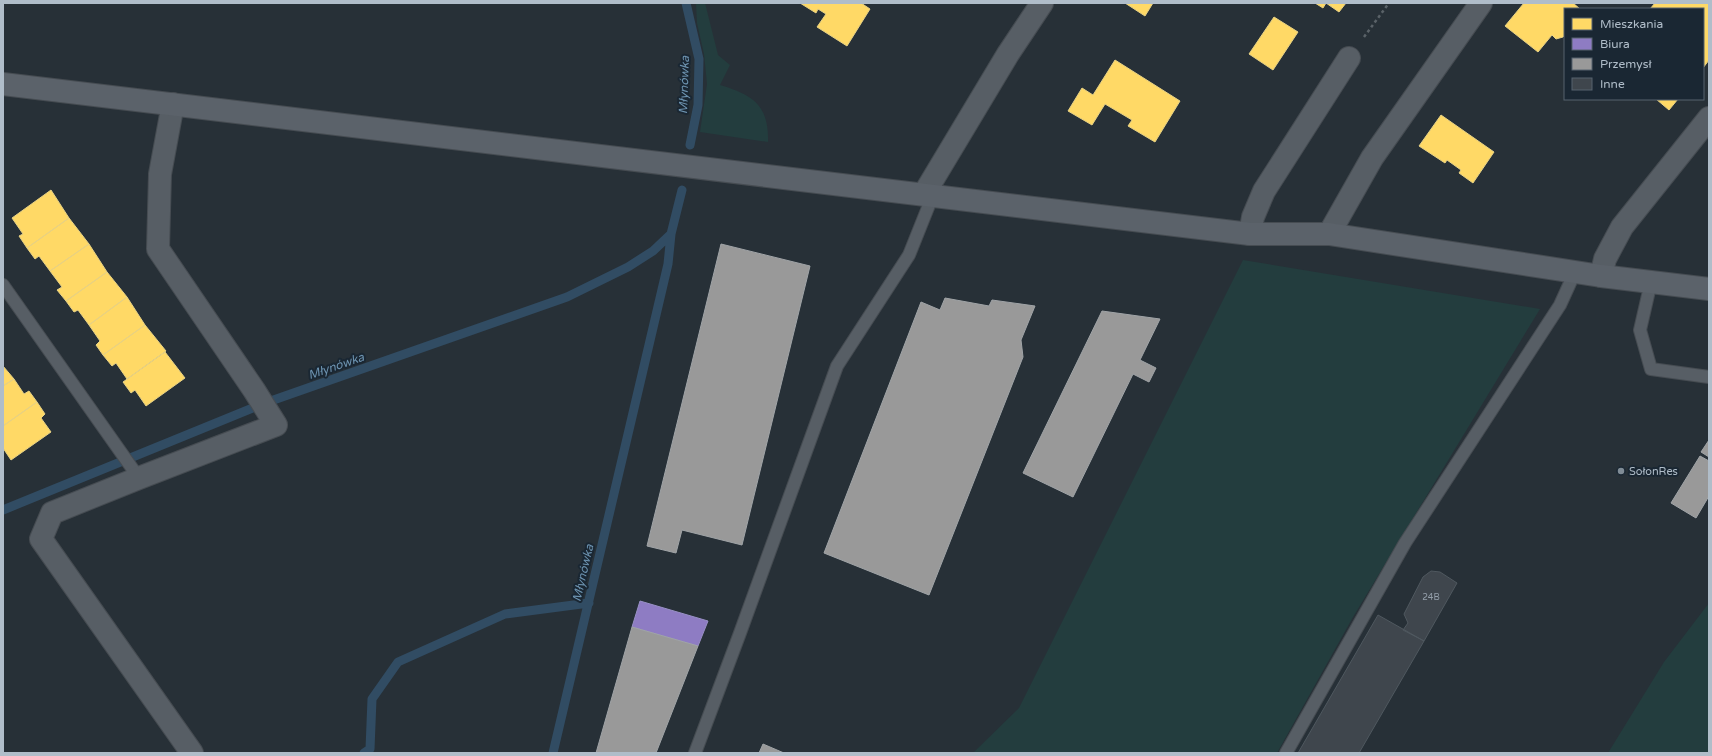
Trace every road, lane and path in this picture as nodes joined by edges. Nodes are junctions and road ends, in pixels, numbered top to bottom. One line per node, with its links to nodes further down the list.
1 (1042, 3): 8 (street)
2 (1388, 3): 4 (path)
3 (1481, 3): 10 (street)
4 (1349, 58): 9 (street)
5 (3, 84): 6 (street)
6 (173, 104): 8 (street); 17 (street)
7 (1709, 118): 12 (street)
8 (929, 195): 9 (street); 19 (lane)
9 (1250, 234): 10 (street)
10 (1329, 234): 11 (street)
11 (1575, 272): 12 (street); 20 (lane)
12 (1601, 276): 13 (street)
13 (1651, 282): 15 (street); 16 (lane)
14 (3, 285): 17 (lane)
15 (1709, 289)
16 (1709, 377)
17 (139, 478): 18 (street)
18 (192, 753)
19 (695, 753)
20 (1286, 753)

